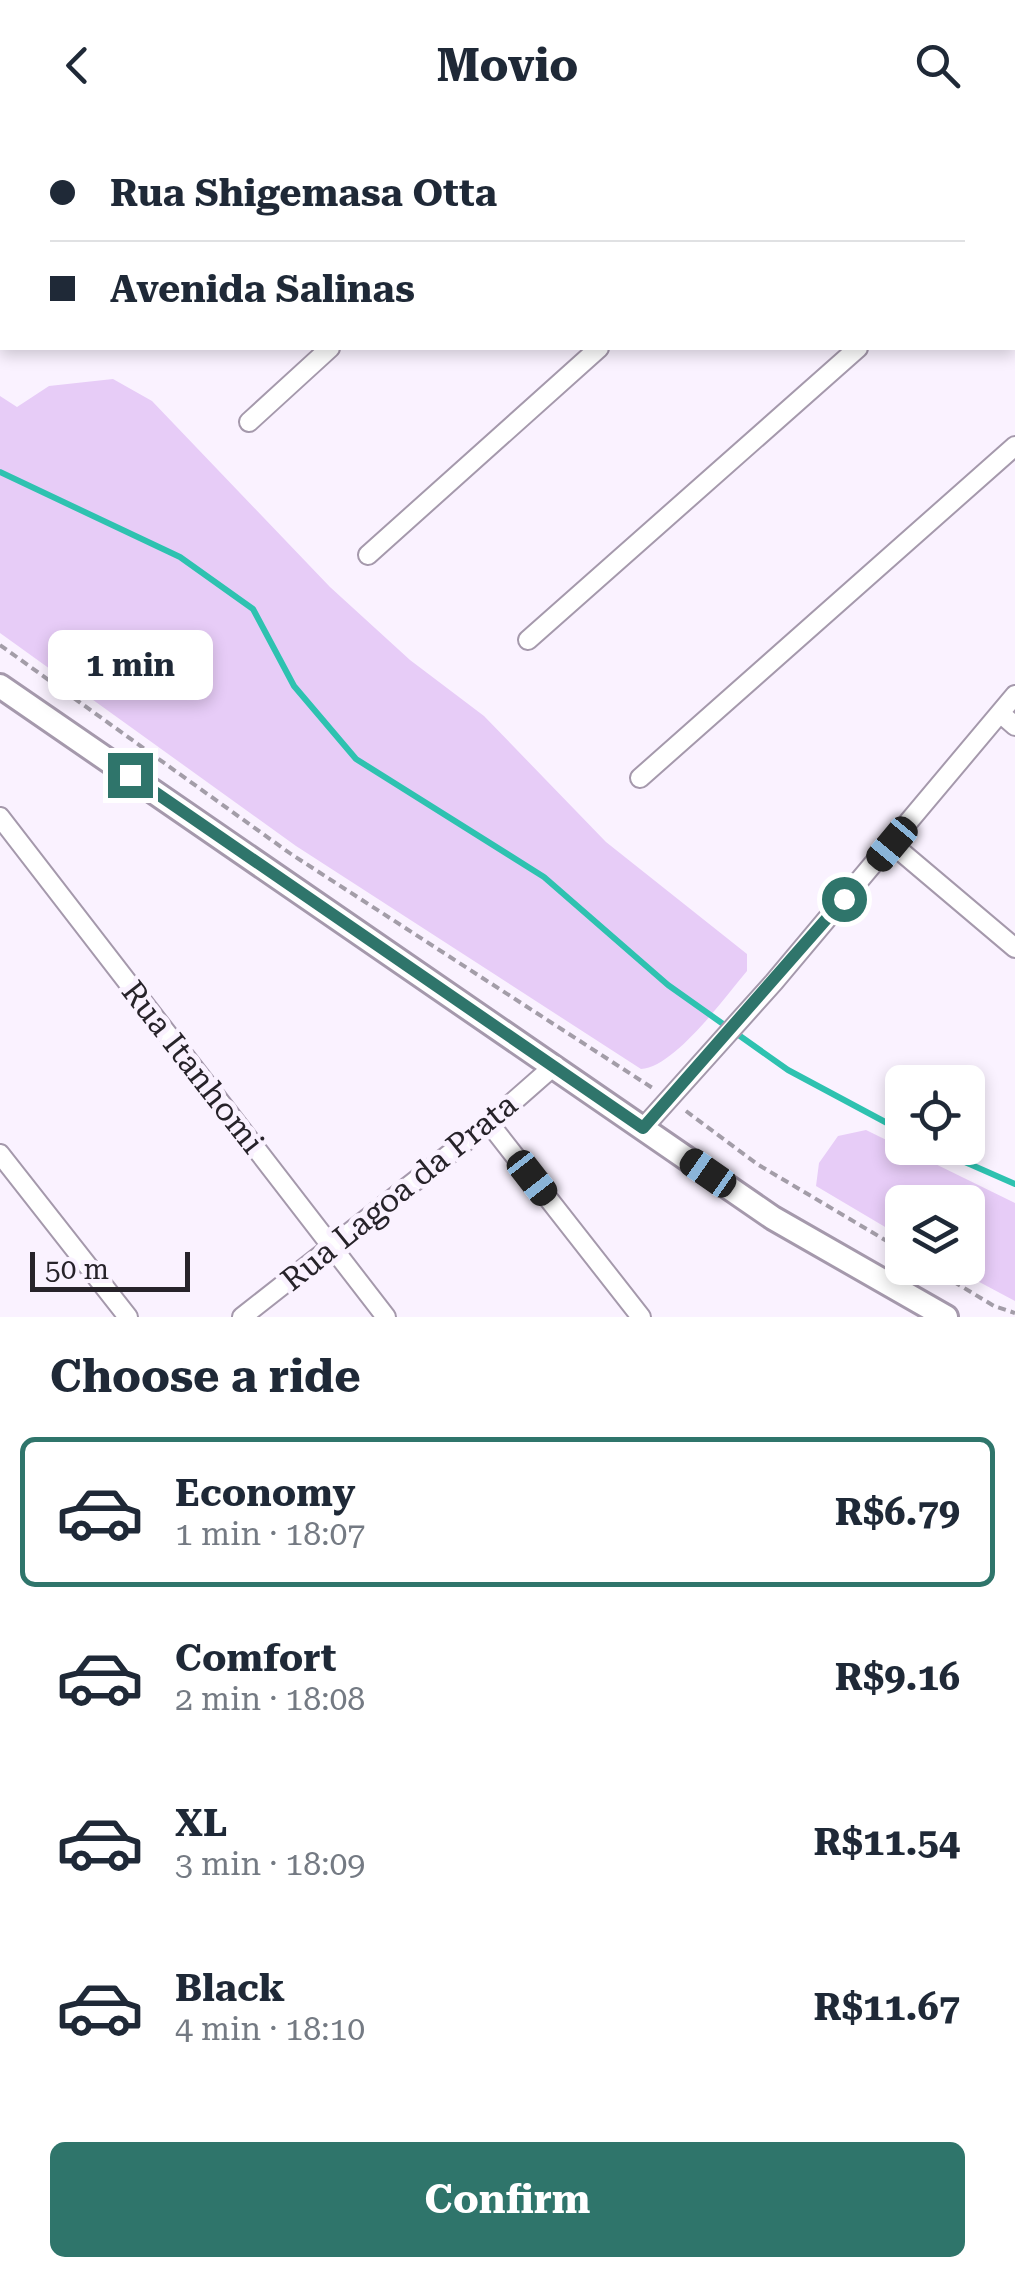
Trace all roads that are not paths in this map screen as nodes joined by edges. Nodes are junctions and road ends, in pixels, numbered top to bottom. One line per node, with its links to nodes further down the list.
1 (328, 350): 4 (street)
2 (597, 350): 6 (street)
3 (856, 350): 7 (street)
4 (249, 422)
5 (1015, 446): 12 (street)
6 (368, 555)
7 (528, 640)
8 (0, 686): 16 (street)
9 (1015, 695): 10 (street)
10 (1000, 713): 11 (street); 14 (street)
11 (1015, 726)
12 (640, 778)
13 (0, 817): 20 (street, Rua Itanhomi)
14 (892, 844): 15 (street); 18 (street)
15 (1015, 948)
16 (555, 1065): 17 (street, Rua Lagoa da Prata); 18 (street)
17 (489, 1122): 20 (street, Rua Lagoa da Prata); 24 (street)
18 (643, 1128): 25 (street)
19 (0, 1154): 21 (street)
20 (332, 1248): 22 (street, Rua Lagoa da Prata); 23 (street, Rua Itanhomi)
21 (128, 1317)
22 (242, 1317)
23 (386, 1317)
24 (640, 1317)
25 (946, 1317)

